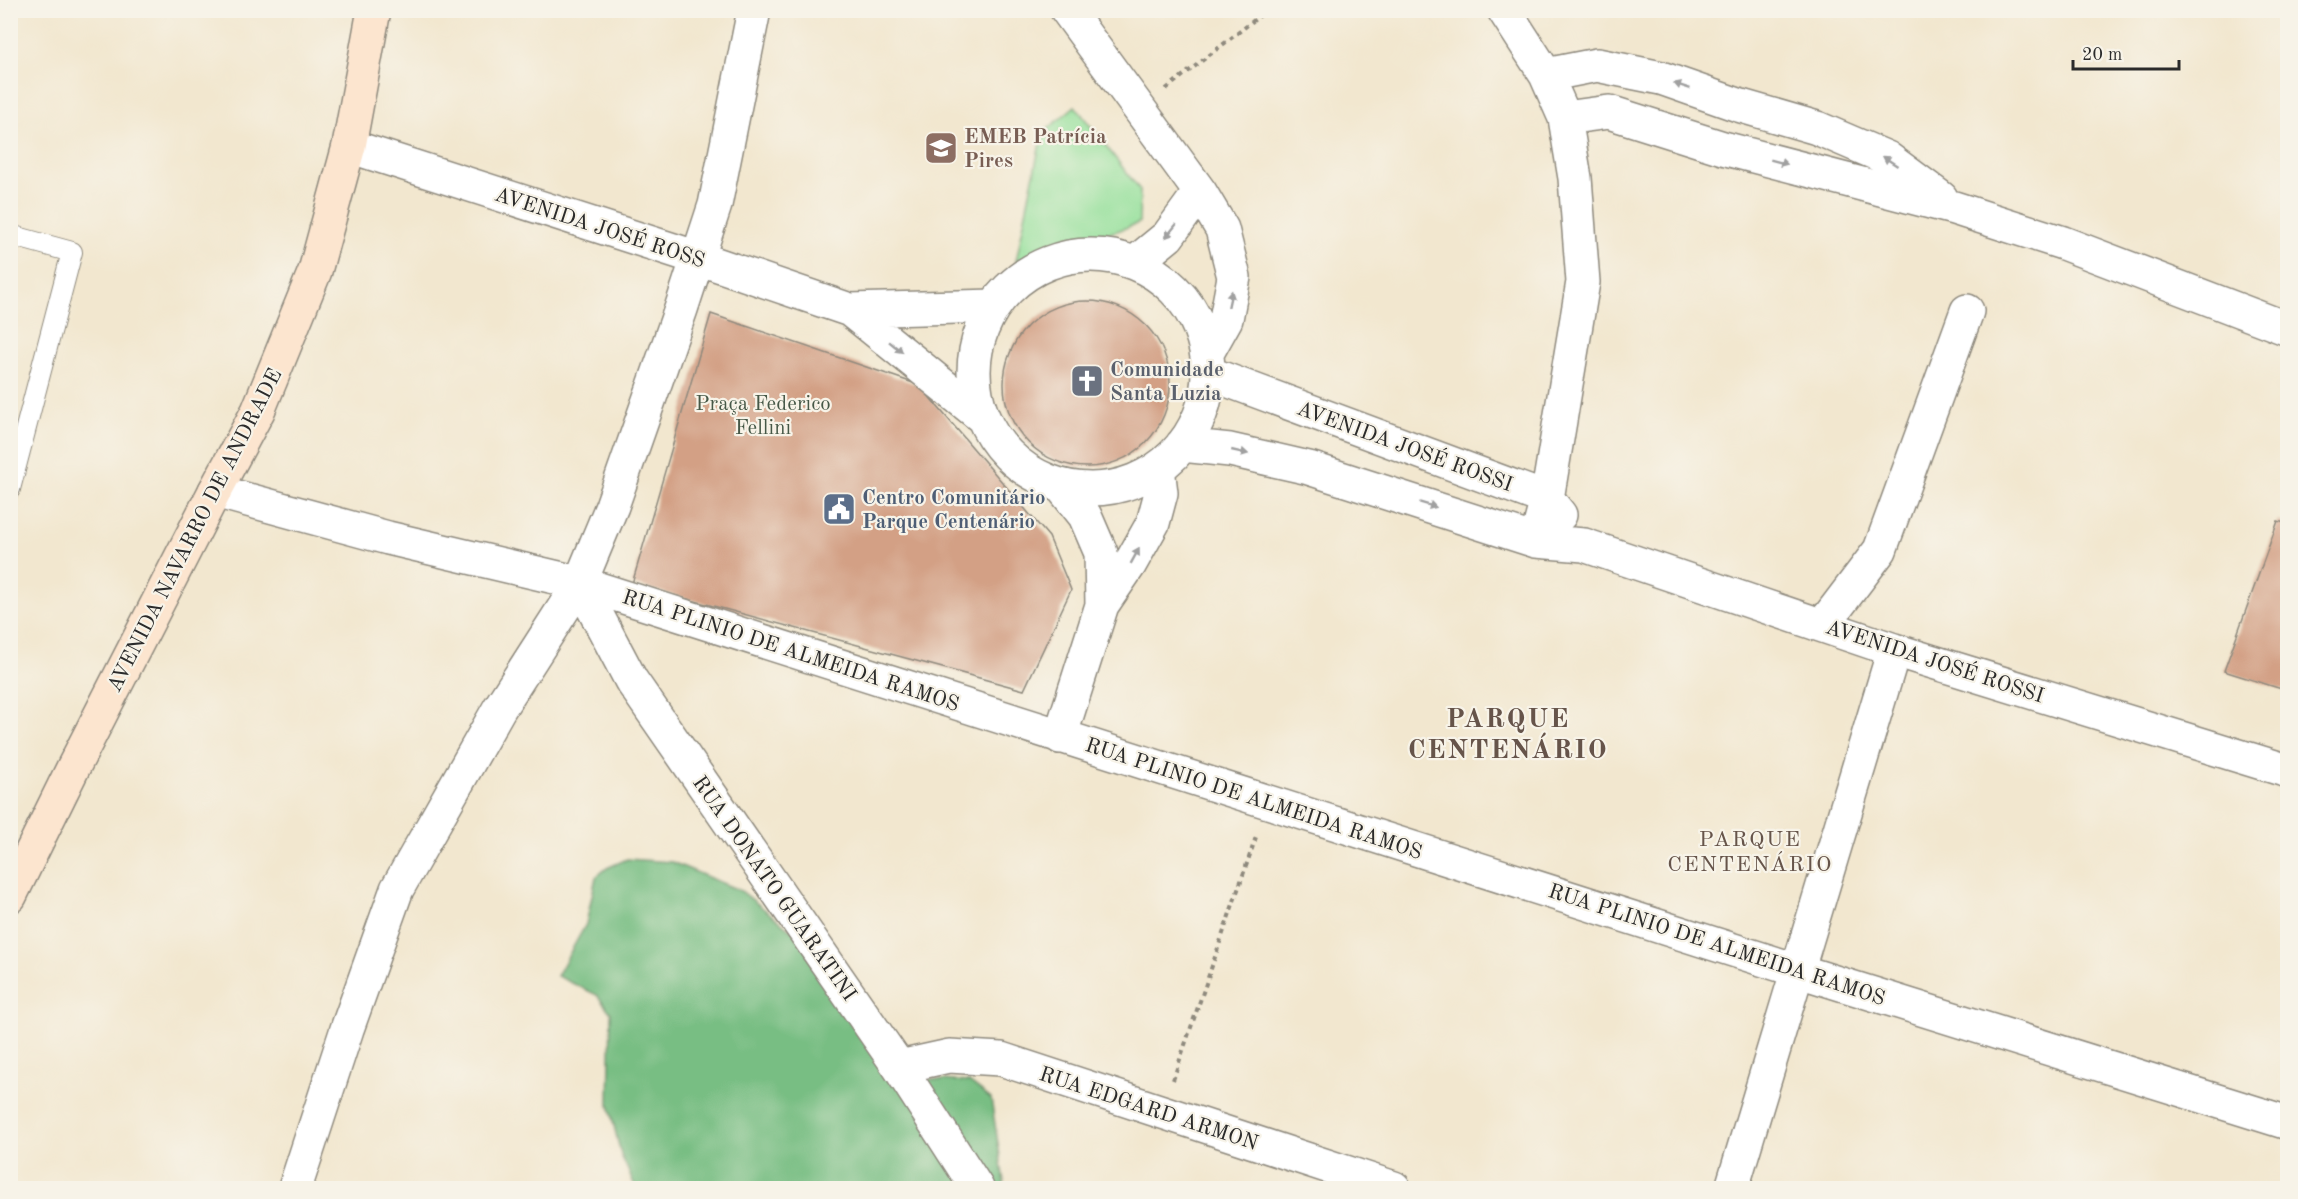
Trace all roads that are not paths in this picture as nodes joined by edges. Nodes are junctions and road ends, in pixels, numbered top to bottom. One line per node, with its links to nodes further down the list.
1 (374, 10): 7 (street, AVENIDA NAVARRO DE ANDRADE)
2 (754, 10): 11 (street)
3 (1067, 10): 8 (street)
4 (1504, 10): 5 (street)
5 (1546, 75): 6 (street); 9 (street, one-way to 5)
6 (1565, 118): 9 (street, one-way to 9); 24 (street)
7 (350, 146): 11 (street, AVENIDA JOSÉ ROSS); 23 (street, AVENIDA NAVARRO DE ANDRADE)
8 (1200, 192): 12 (street, one-way to 12); 17 (street, one-way to 8)
9 (1954, 208): 16 (street)
10 (10, 235): 22 (lane)
11 (698, 258): 14 (street, AVENIDA JOSÉ ROSS); 27 (street)
12 (1135, 263): 13 (street); 17 (street)
13 (994, 306): 14 (street, AVENIDA JOSÉ ROSS); 18 (street)
14 (850, 310): 18 (street, AVENIDA JOSÉ ROSS, one-way to 18)
15 (1966, 311): 29 (street)
16 (2288, 329)
17 (1208, 363): 19 (street); 24 (street, AVENIDA JOSÉ ROSSI)
18 (982, 417): 21 (street)
19 (1182, 445): 20 (street); 25 (street, AVENIDA JOSÉ ROSSI, one-way to 25)
20 (1158, 468): 21 (street); 28 (street, one-way to 20)
21 (1061, 486): 28 (street)
22 (10, 489)
23 (215, 491): 27 (street, RUA PLINIO DE ALMEIDA RAMOS); 33 (street, AVENIDA NAVARRO DE ANDRADE)
24 (1547, 499): 25 (street); 26 (street)
25 (1536, 541): 26 (street, AVENIDA JOSÉ ROSSI)
26 (1584, 545): 29 (street, AVENIDA JOSÉ ROSSI)
27 (580, 583): 31 (street, RUA PLINIO DE ALMEIDA RAMOS); 35 (street, RUA DONATO GUARATINI); 37 (street)
28 (1102, 605): 31 (street)
29 (1823, 624): 30 (street, AVENIDA JOSÉ ROSSI)
30 (1894, 650): 32 (street, AVENIDA JOSÉ ROSSI); 34 (street)
31 (1060, 737): 34 (street, RUA PLINIO DE ALMEIDA RAMOS)
32 (2288, 771)
33 (10, 896)
34 (1797, 970): 36 (street, RUA PLINIO DE ALMEIDA RAMOS); 40 (street)
35 (899, 1067): 38 (street, RUA DONATO GUARATINI); 39 (street, RUA EDGARD ARMON)
36 (2288, 1123)
37 (295, 1188)
38 (977, 1188)
39 (1394, 1188)
40 (1732, 1188)

